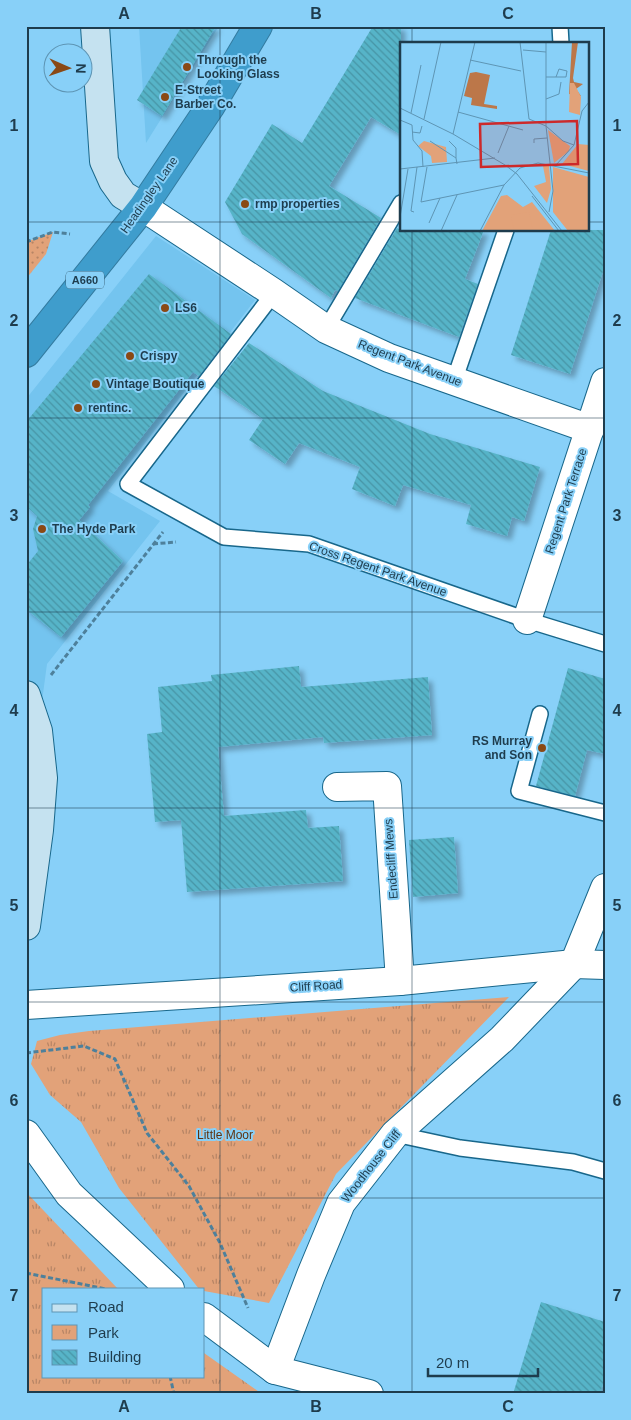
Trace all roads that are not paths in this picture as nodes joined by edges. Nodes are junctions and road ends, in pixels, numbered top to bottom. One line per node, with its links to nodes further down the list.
1 (94, 26): 6 (street)
2 (258, 26): 6 (highway, Headingley Lane / A660)
3 (560, 26): 4 (lane)
4 (561, 42)
5 (400, 206): 9 (lane)
6 (142, 207): 8 (street, Regent Park Avenue); 10 (highway, Headingley Lane / A660)
7 (506, 231): 11 (lane)
8 (274, 293): 9 (street, Regent Park Avenue); 14 (lane, Cross Regent Park Avenue)
9 (326, 329): 11 (street, Regent Park Avenue)
10 (26, 354)
11 (454, 381): 13 (street, Regent Park Avenue)
12 (605, 382): 13 (street, Regent Park Terrace)
13 (590, 429): 14 (street, Regent Park Terrace)
14 (527, 620): 15 (lane, Cross Regent Park Avenue)
15 (605, 644)
16 (27, 699): 20 (street)
17 (540, 714): 19 (lane)
18 (337, 787): 25 (street, Endecliff Mews)
19 (605, 813)
20 (33, 830): 22 (street)
21 (605, 888): 23 (street)
22 (26, 926)
23 (574, 964): 24 (street, Cliff Road); 25 (street, Cliff Road); 28 (street, Woodhouse Cliff)
24 (605, 965)
25 (400, 980): 26 (street, Cliff Road)
26 (26, 1005)
27 (26, 1134): 30 (street)
28 (395, 1134): 29 (lane); 32 (street, Woodhouse Cliff)
29 (605, 1171)
30 (169, 1288)
31 (205, 1318): 32 (street)
32 (275, 1370): 33 (street)
33 (359, 1392)

